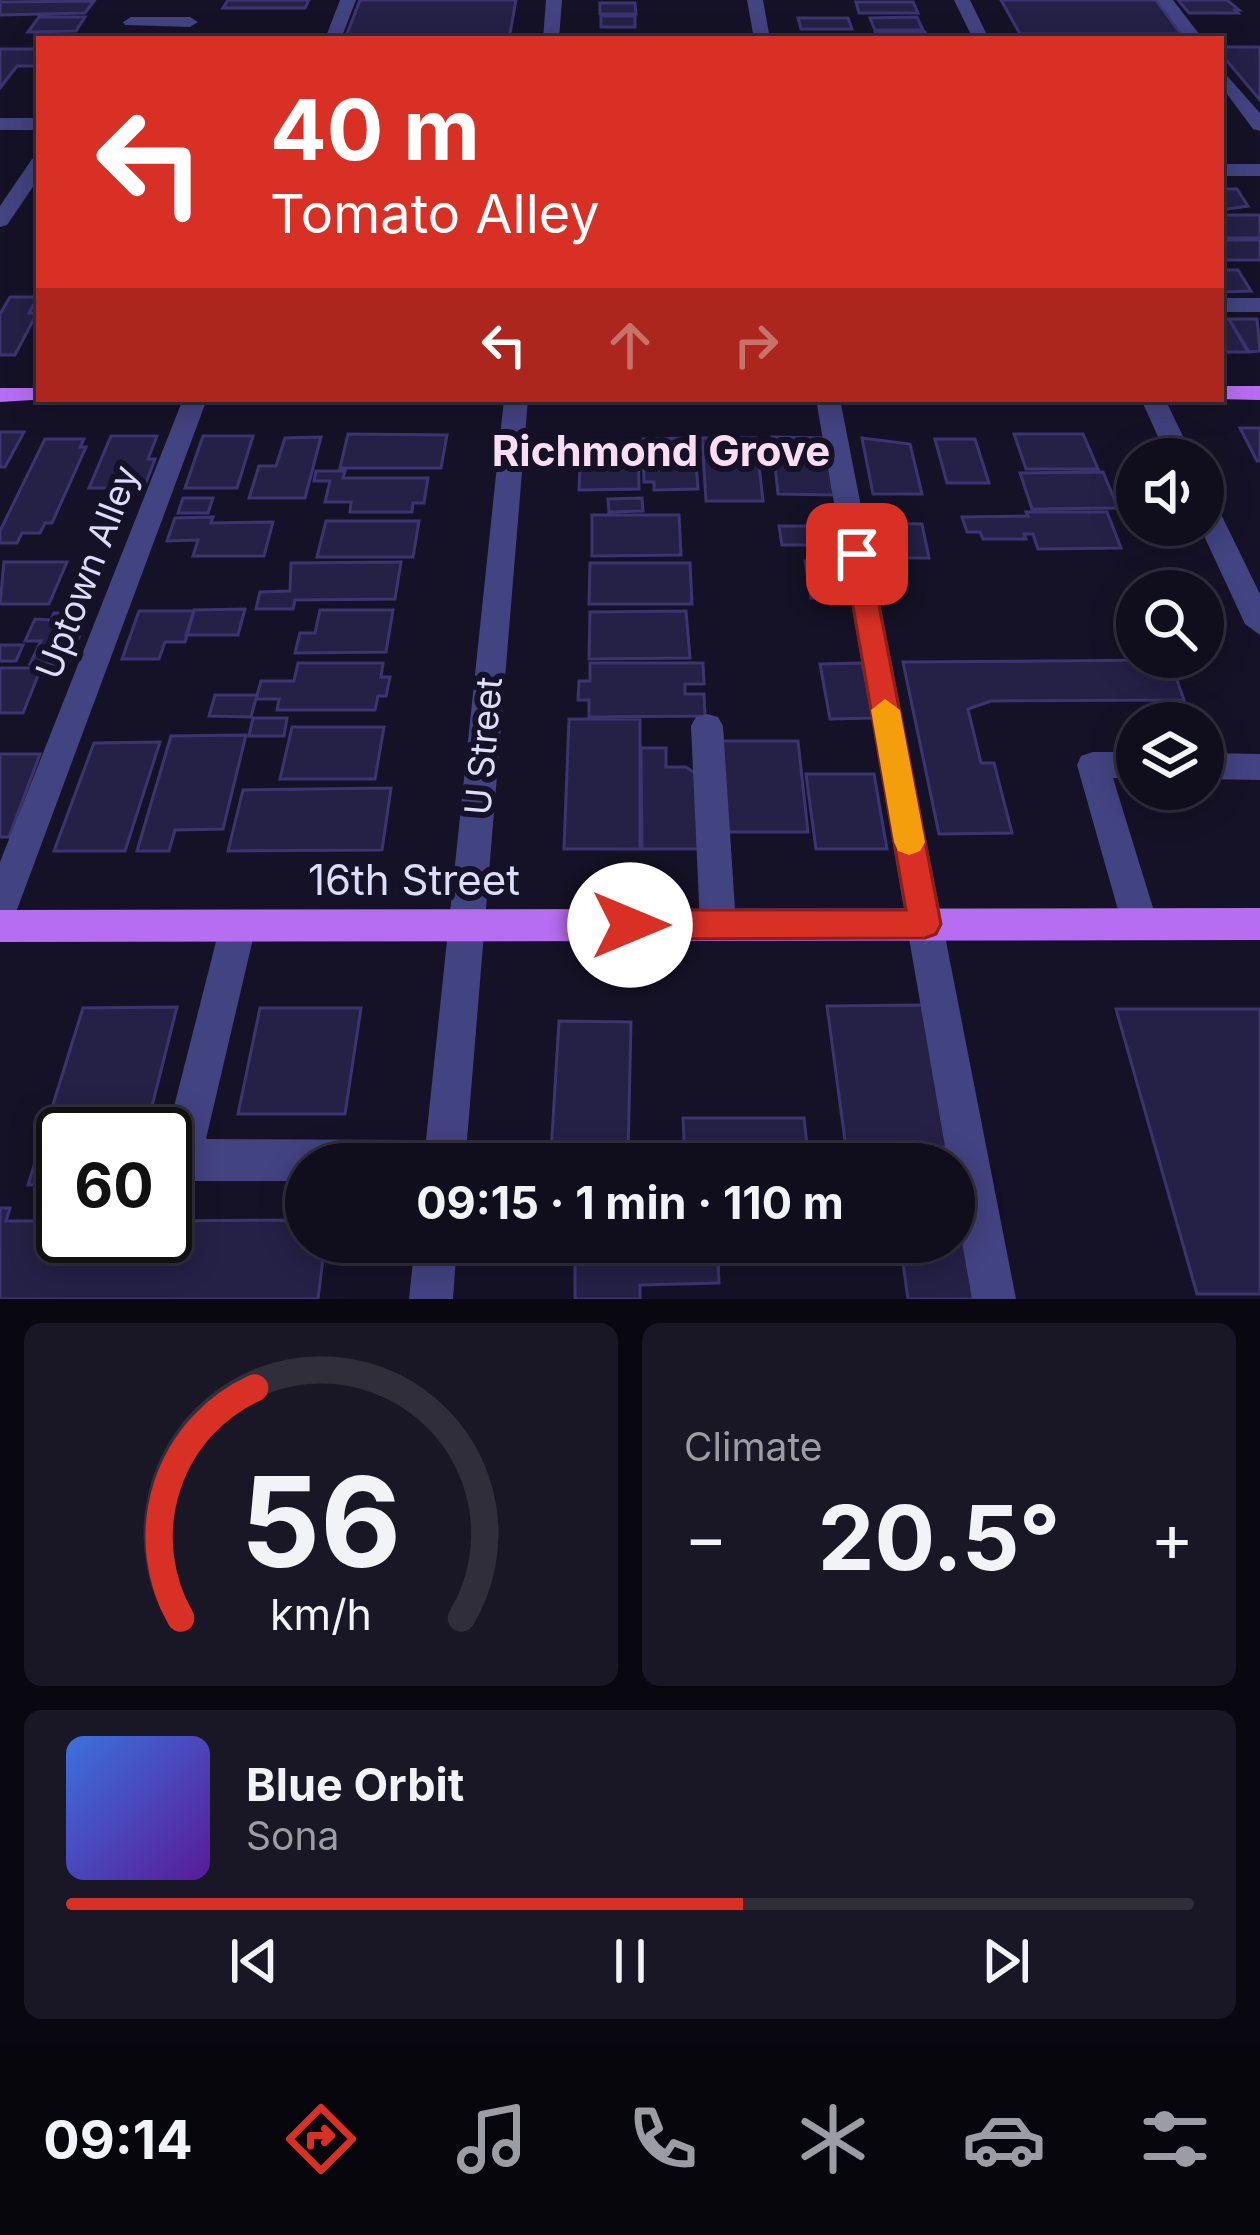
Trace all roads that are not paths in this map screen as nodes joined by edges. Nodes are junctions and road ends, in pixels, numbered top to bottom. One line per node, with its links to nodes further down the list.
1 (146, 0): 7 (street)
2 (348, 0): 10 (street)
3 (554, 0): 11 (street)
4 (755, 0): 12 (street)
5 (962, 0): 13 (street)
6 (1165, 0): 14 (street)
7 (131, 22): 8 (street); 9 (street)
8 (190, 22)
9 (121, 36)
10 (334, 36)
11 (550, 36)
12 (761, 36)
13 (980, 36)
14 (1193, 36)
15 (1224, 79): 18 (street)
16 (0, 124): 17 (street)
17 (36, 124)
18 (1254, 124)
19 (36, 167): 22 (street)
20 (1224, 170): 21 (street)
21 (1260, 170)
22 (0, 221)
23 (1224, 305): 24 (street)
24 (1259, 305)
25 (1224, 393): 26 (main road)
26 (1260, 393)
27 (0, 395): 28 (main road)
28 (36, 395)
29 (194, 402): 40 (street, Uptown Alley)
30 (516, 402): 44 (street, U Street)
31 (829, 402): 41 (street)
32 (1154, 402): 33 (street)
33 (1171, 438)
34 (1223, 546): 35 (street)
35 (1260, 624)
36 (707, 726): 45 (street)
37 (1116, 765): 42 (street)
38 (1224, 766): 39 (street)
39 (1260, 767)
40 (0, 907)
41 (925, 924): 42 (main road, 16th Street); 45 (main road, 16th Street); 52 (street)
42 (1140, 924): 43 (main road, 16th Street)
43 (1260, 924)
44 (466, 925): 45 (main road, 16th Street); 47 (main road, 16th Street); 48 (street, U Street)
45 (718, 925)
46 (0, 926): 47 (main road, 16th Street)
47 (238, 926): 49 (street)
48 (446, 1143)
49 (285, 1161)
50 (434, 1263): 51 (street)
51 (431, 1299)
52 (994, 1299)

